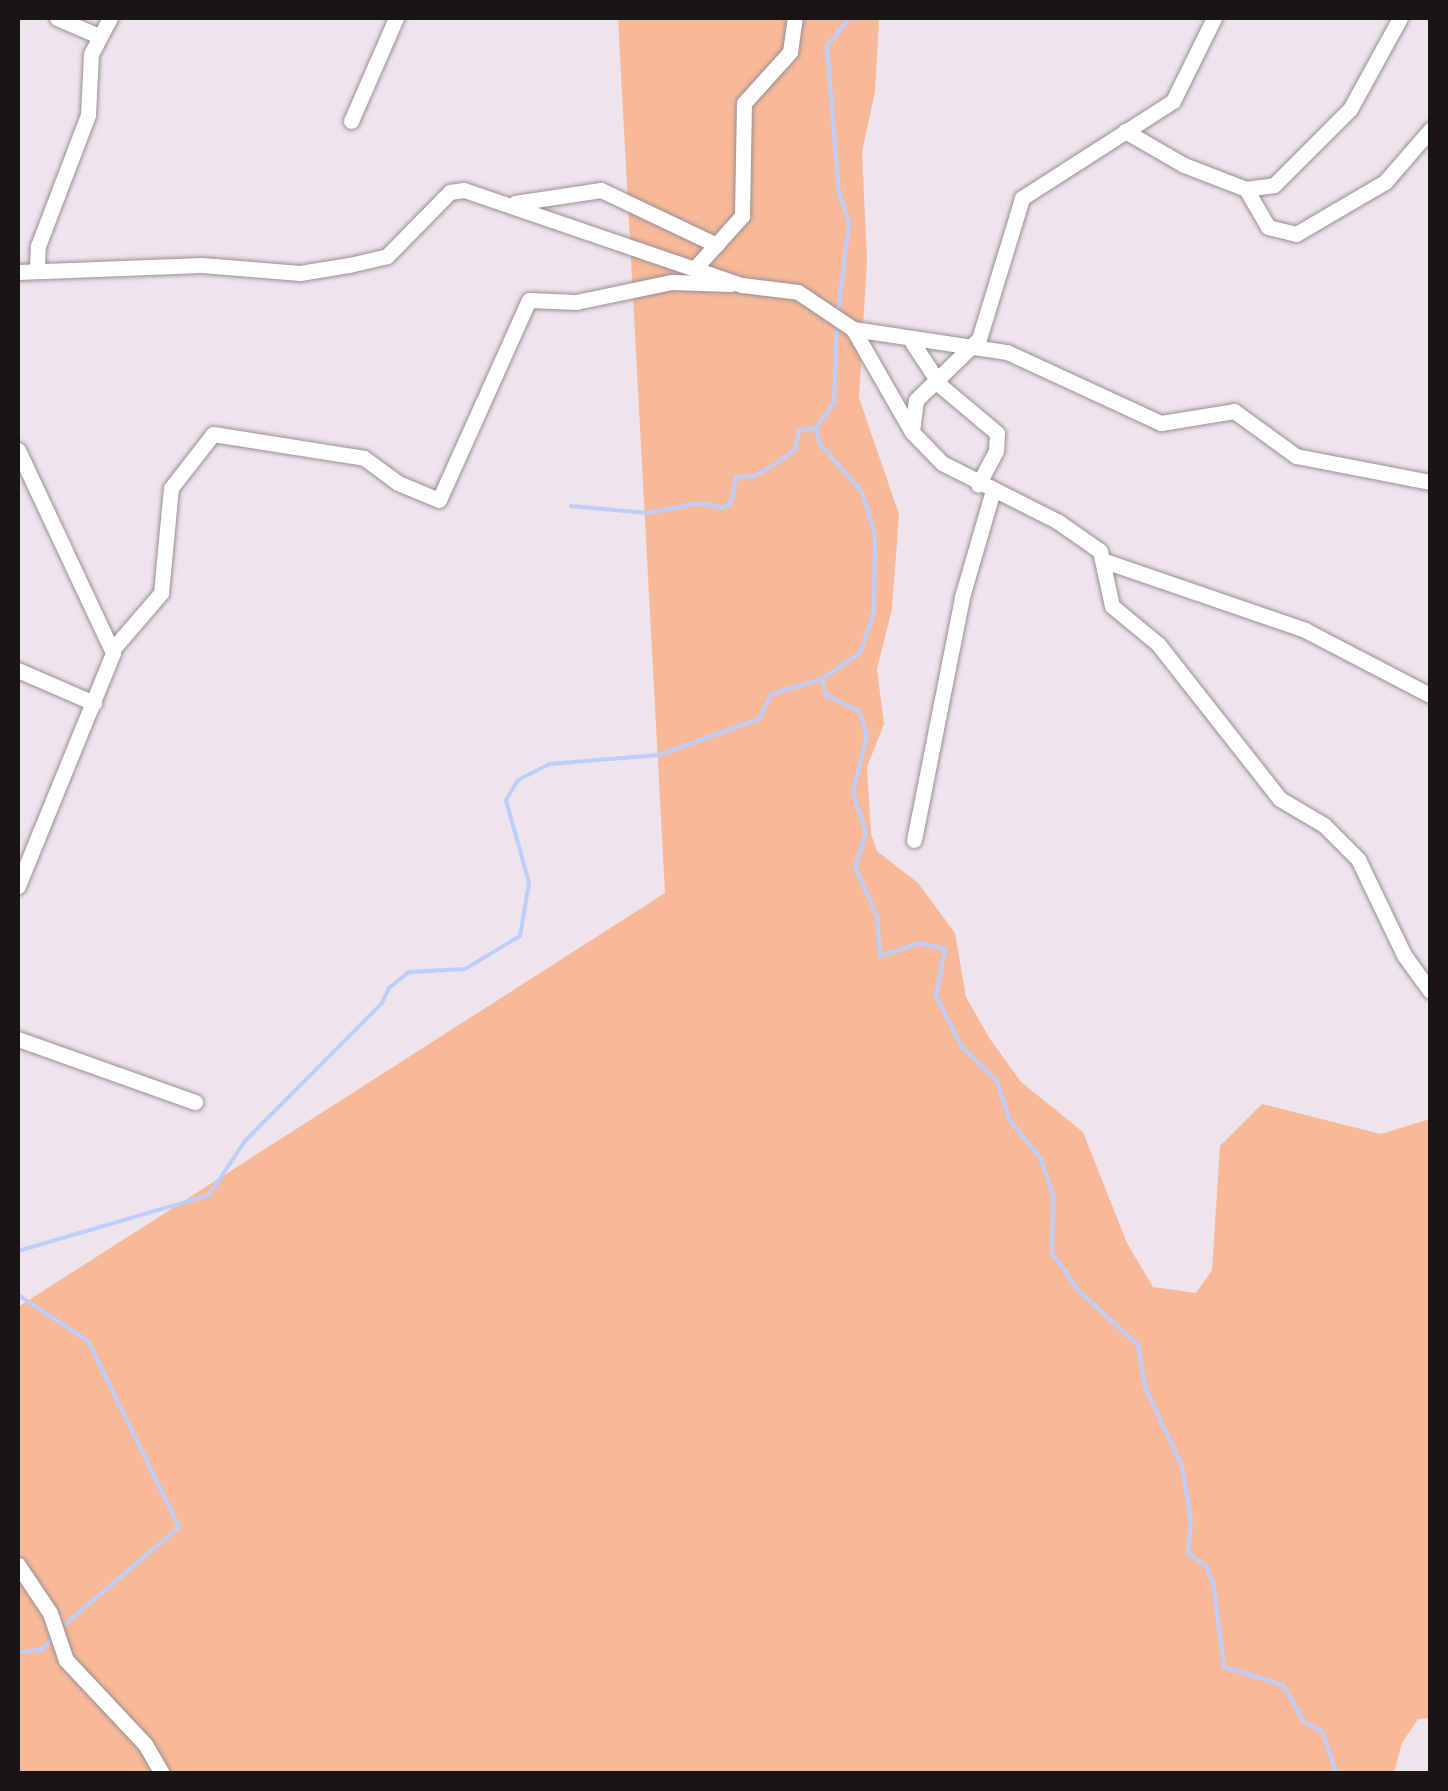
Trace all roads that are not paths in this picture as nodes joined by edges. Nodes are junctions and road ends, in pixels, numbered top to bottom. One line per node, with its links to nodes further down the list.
1 (57, 18): 7 (street)
2 (110, 18): 7 (street)
3 (396, 18): 8 (street)
4 (794, 18): 13 (street)
5 (1214, 18): 10 (street)
6 (1400, 18): 11 (street)
7 (99, 36): 15 (street)
8 (351, 120)
9 (1430, 130): 11 (street)
10 (1126, 131): 11 (street); 20 (street)
11 (1246, 189)
12 (510, 204): 13 (street); 14 (street); 15 (street)
13 (718, 245): 14 (street)
14 (696, 267): 17 (street)
15 (37, 269): 16 (street)
16 (18, 272)
17 (742, 284): 18 (street); 27 (street)
18 (853, 328): 19 (street); 22 (street)
19 (912, 342): 20 (street); 21 (street)
20 (976, 346): 21 (street); 24 (street)
21 (935, 380): 22 (street); 25 (street)
22 (912, 432): 25 (street)
23 (18, 450): 27 (street)
24 (1430, 482)
25 (985, 487): 26 (street); 31 (street)
26 (1102, 560): 29 (street); 34 (street)
27 (112, 650): 30 (street)
28 (18, 670): 30 (street)
29 (1430, 695)
30 (94, 703): 32 (street)
31 (914, 840)
32 (18, 886)
33 (1430, 964): 34 (street)
34 (1414, 970): 35 (street)
35 (1430, 992)
36 (18, 1039): 37 (street)
37 (195, 1102)
38 (18, 1566): 39 (street)
39 (162, 1774)

